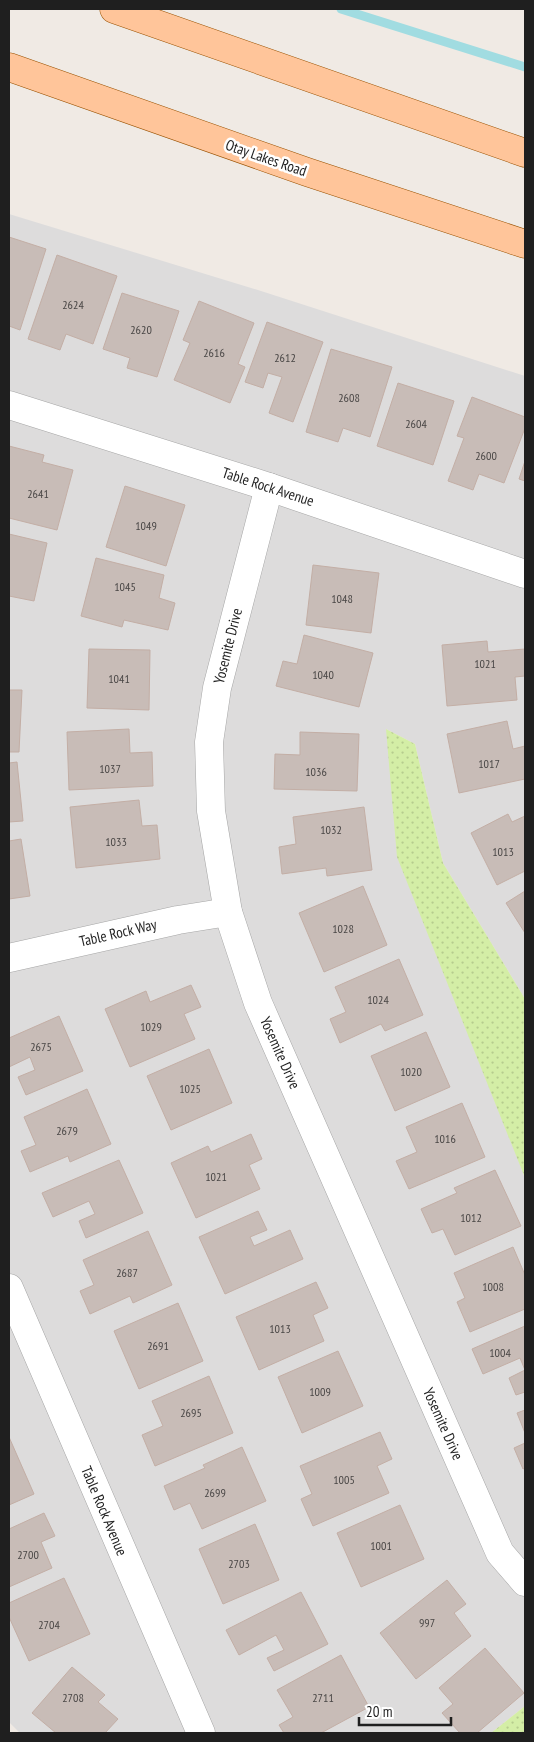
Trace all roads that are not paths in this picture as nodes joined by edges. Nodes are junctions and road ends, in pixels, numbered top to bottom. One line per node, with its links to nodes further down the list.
1 (114, 9): 3 (main road)
2 (9, 67): 4 (main road, Otay Lakes Road)
3 (525, 152)
4 (525, 244)
5 (9, 405): 6 (street, Table Rock Avenue)
6 (269, 487): 7 (street, Table Rock Avenue); 8 (street, Yosemite Drive)
7 (525, 574)
8 (228, 912): 9 (street, Table Rock Way); 11 (street, Yosemite Drive)
9 (9, 958)
10 (9, 1288): 12 (street, Table Rock Avenue)
11 (525, 1582)
12 (201, 1733)

